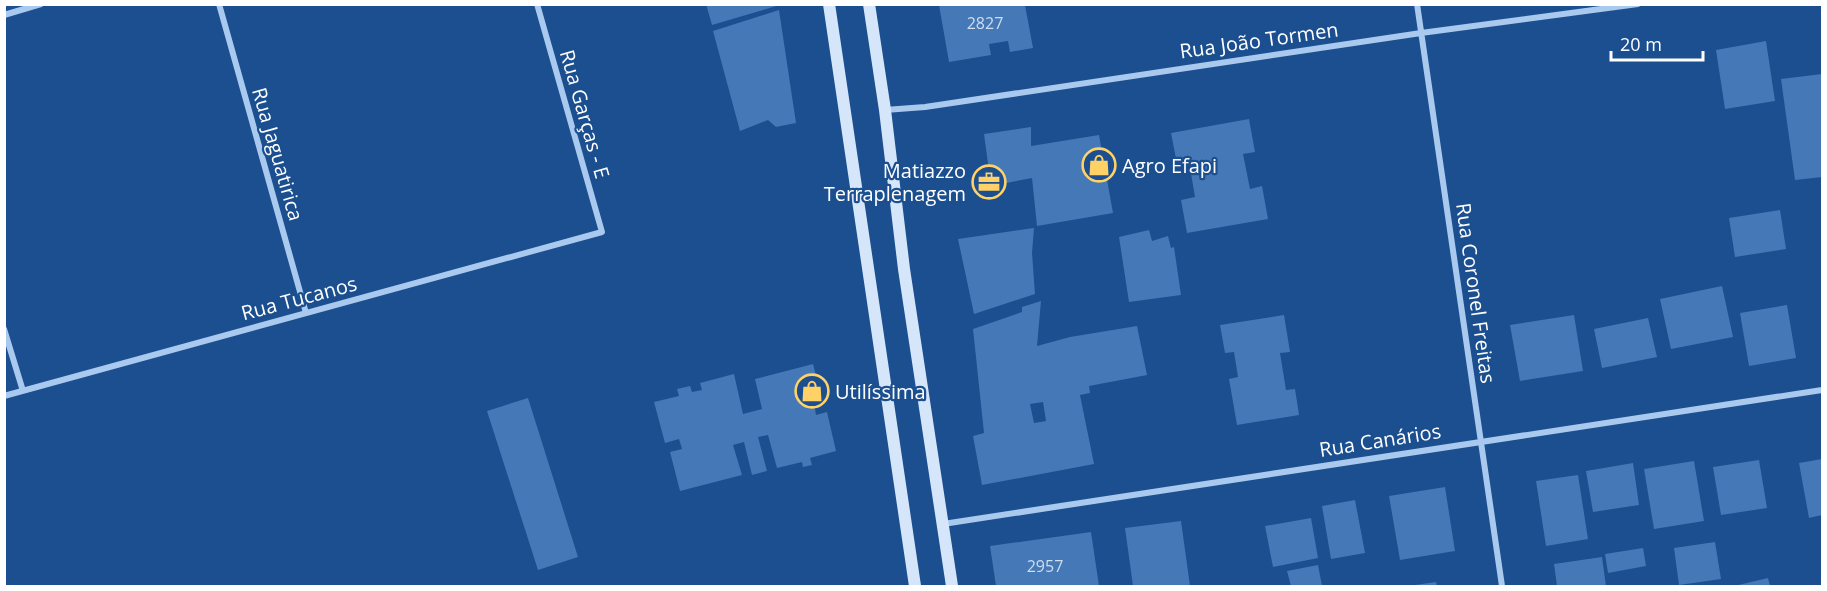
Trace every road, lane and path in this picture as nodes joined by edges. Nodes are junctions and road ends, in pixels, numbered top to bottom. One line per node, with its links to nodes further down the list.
1 (41, 4): 8 (street)
2 (219, 4): 12 (street, Rua Jaguatirica)
3 (537, 4): 11 (street, Rua Garças - E)
4 (829, 4): 19 (main road)
5 (869, 4): 10 (main road)
6 (1417, 4): 9 (street, Rua Coronel Freitas)
7 (1638, 4): 9 (street, Rua João Tormen)
8 (4, 15)
9 (1421, 33): 10 (street, Rua João Tormen); 17 (street, Rua Coronel Freitas)
10 (885, 110): 18 (main road)
11 (602, 232): 12 (street, Rua Tucanos)
12 (306, 313): 15 (street, Rua Tucanos)
13 (4, 328): 15 (street)
14 (1822, 390): 17 (street, Rua Canários)
15 (23, 391): 16 (street, Rua Tucanos)
16 (4, 396)
17 (1481, 442): 18 (street, Rua Canários); 21 (street, Rua Coronel Freitas)
18 (943, 524): 20 (main road)
19 (915, 586)
20 (952, 586)
21 (1502, 586)

